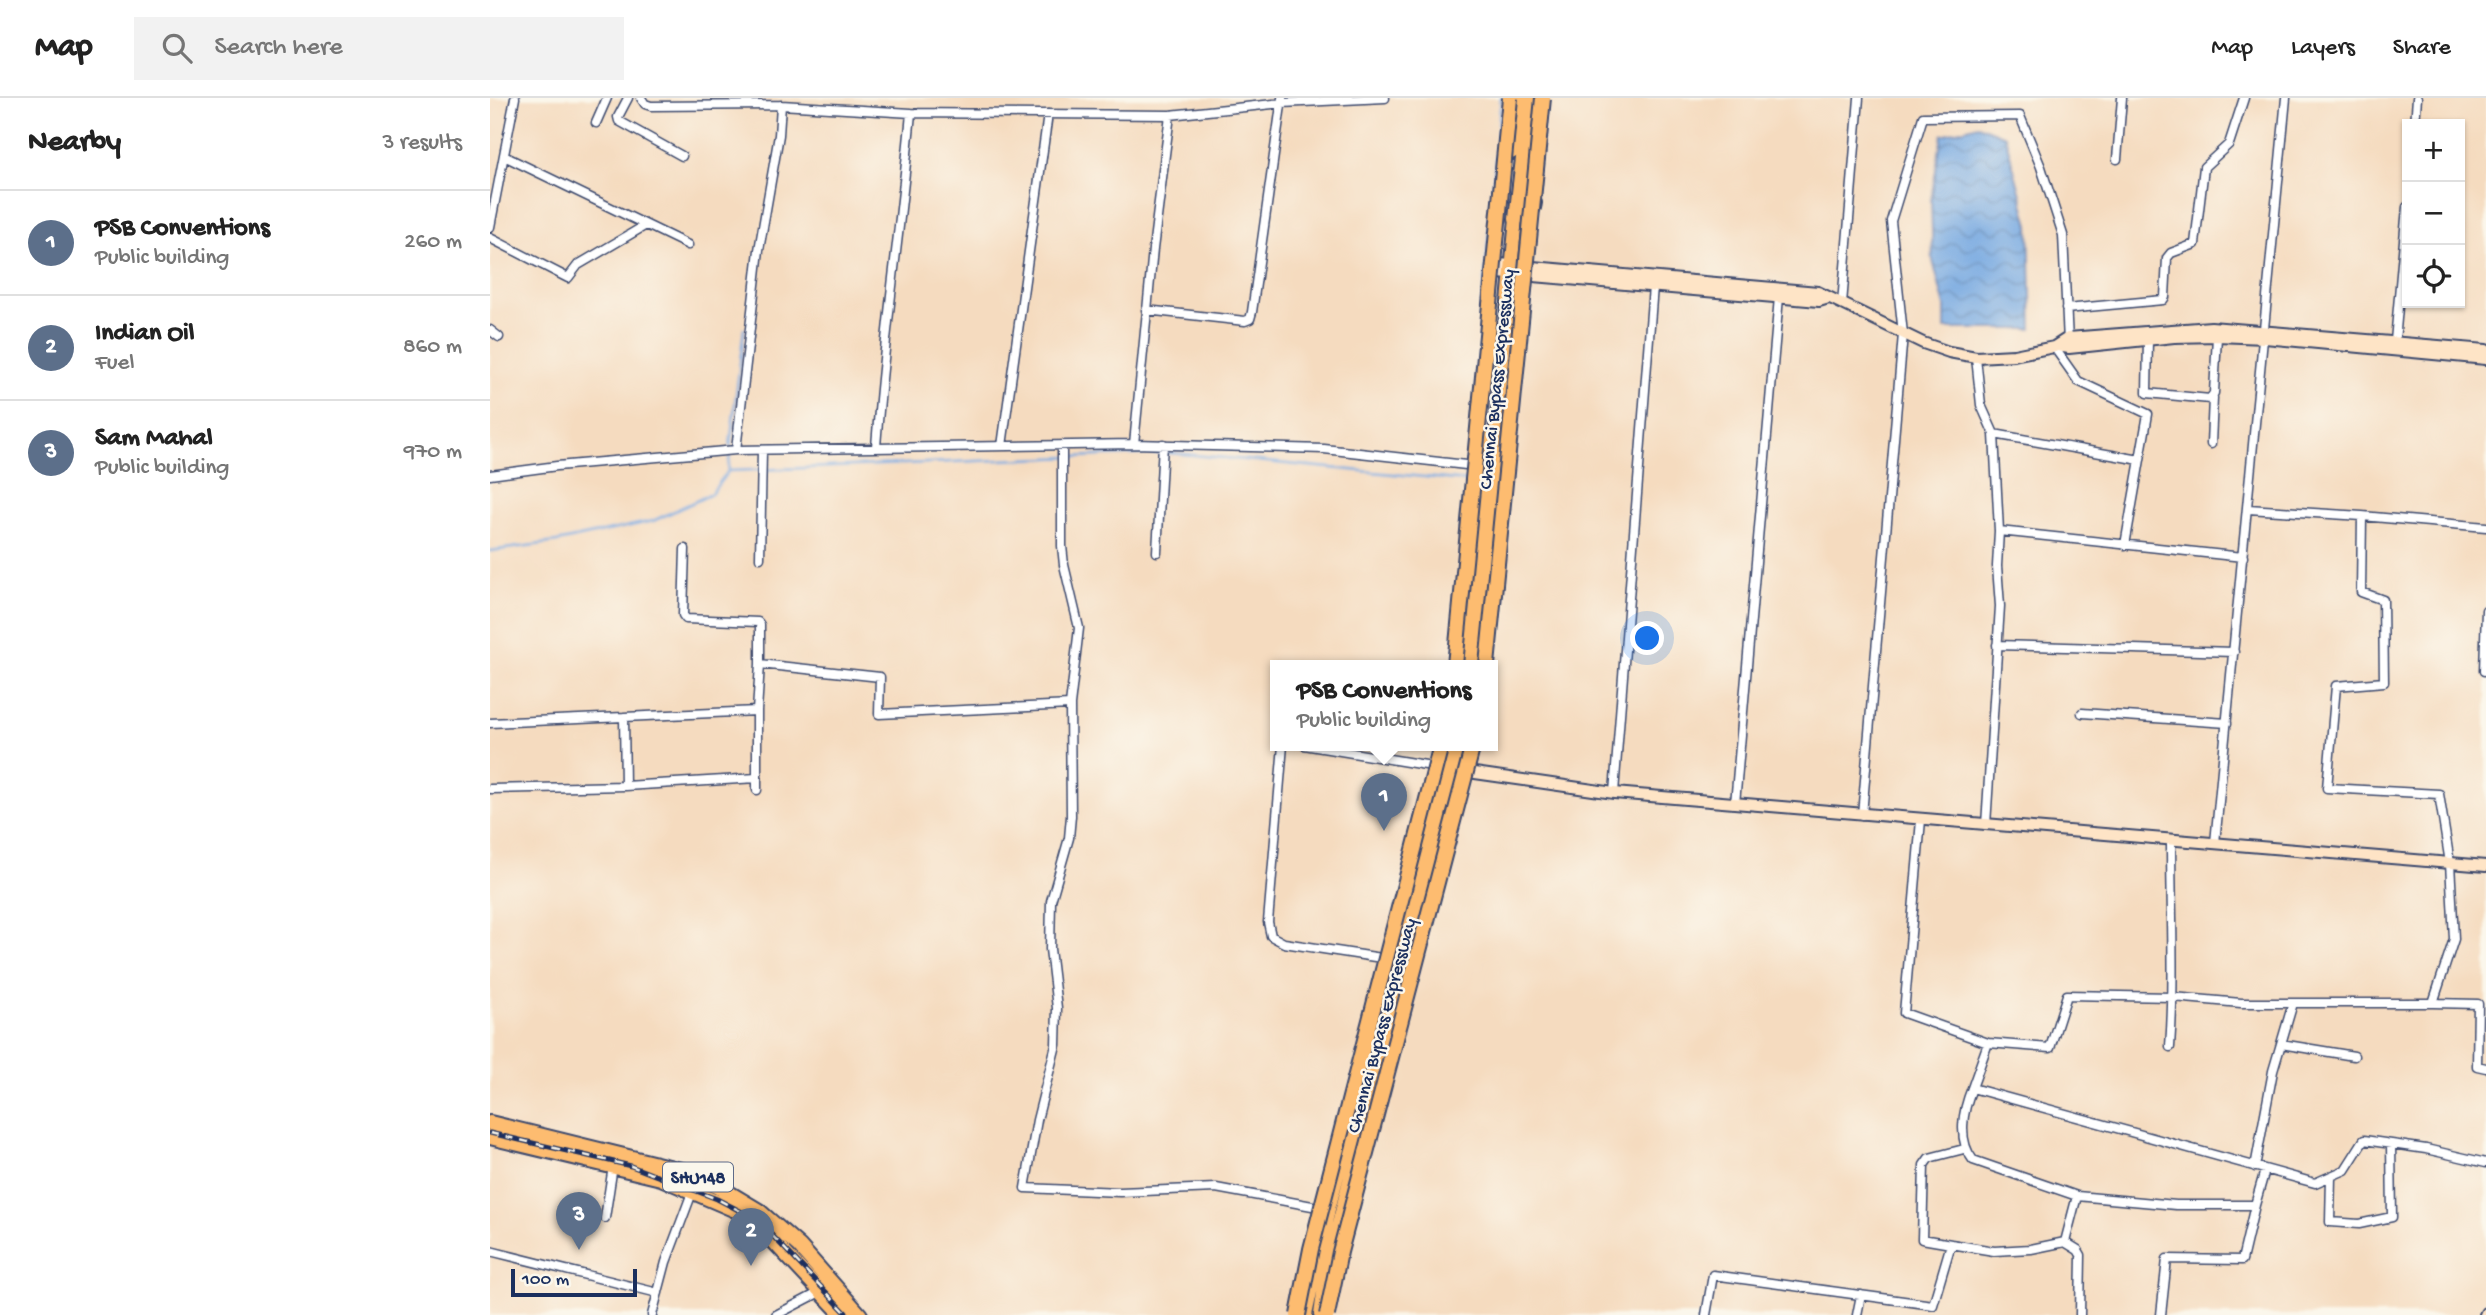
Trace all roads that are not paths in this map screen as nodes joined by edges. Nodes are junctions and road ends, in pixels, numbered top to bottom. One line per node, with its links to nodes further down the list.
1 (515, 98): 22 (street)
2 (607, 98): 21 (street)
3 (628, 98): 23 (street)
4 (641, 98): 16 (street)
5 (1385, 98): 15 (street)
6 (1508, 98): 25 (main road); 74 (highway, Chennai Bypass Expressway, bridge)
7 (1518, 98): 25 (highway)
8 (1530, 98): 25 (highway)
9 (1544, 98): 25 (main road); 77 (highway, Chennai Bypass Expressway, bridge)
10 (1859, 98): 35 (street)
11 (2122, 98): 24 (street)
12 (2244, 98): 36 (street)
13 (2286, 98): 40 (street)
14 (2417, 98): 20 (street)
15 (1282, 100): 19 (street); 37 (street)
16 (781, 105): 17 (street); 56 (street)
17 (911, 113): 18 (street); 55 (street)
18 (1048, 114): 19 (street); 54 (street)
19 (1170, 115): 37 (street)
20 (2415, 119)
21 (596, 123)
22 (504, 156): 26 (street); 27 (street)
23 (682, 156)
24 (2117, 159)
25 (1510, 217): 31 (main road)
26 (646, 225): 28 (street); 29 (street)
27 (490, 227)
28 (490, 238)
29 (688, 245)
30 (2404, 245): 44 (street)
31 (1505, 269): 32 (main road); 34 (main road); 60 (main road)
32 (1653, 286): 33 (main road); 97 (street)
33 (1779, 298): 34 (main road); 98 (street)
34 (1829, 298): 35 (main road)
35 (1842, 304): 39 (main road)
36 (2066, 309): 39 (street); 45 (street)
37 (1146, 310): 51 (street)
38 (490, 330): 42 (street)
39 (1903, 334): 47 (main road); 99 (street)
40 (2265, 334): 41 (main road); 44 (main road); 45 (main road); 48 (main road); 62 (street)
41 (2217, 336): 43 (main road); 49 (street)
42 (499, 337)
43 (2148, 339): 45 (main road); 49 (street)
44 (2395, 341): 46 (main road)
45 (2062, 345): 47 (main road); 59 (street)
46 (2486, 350)
47 (1976, 357): 50 (street)
48 (2486, 359)
49 (2213, 398): 53 (street)
50 (1994, 434): 59 (street); 65 (street)
51 (1134, 444): 52 (street); 58 (street)
52 (1163, 444): 60 (street); 68 (street)
53 (2211, 444)
54 (1002, 446): 55 (street); 58 (street)
55 (876, 447): 57 (street)
56 (736, 450): 57 (street); 61 (street)
57 (762, 450): 70 (street)
58 (1062, 453): 80 (street)
59 (2140, 460): 66 (street)
60 (1477, 467): 75 (main road); 76 (main road)
61 (490, 475)
62 (2248, 509): 63 (street); 69 (street)
63 (2362, 516): 64 (street); 104 (street)
64 (2486, 527)
65 (1999, 531): 66 (street); 72 (street)
66 (2125, 545): 69 (street)
67 (685, 549): 78 (street)
68 (1157, 552)
69 (2243, 557): 73 (street)
70 (760, 558)
71 (2486, 610): 79 (street)
72 (1997, 645): 73 (street); 101 (street)
73 (2234, 652): 85 (street)
74 (1455, 660)
75 (1462, 660)
76 (1474, 660)
77 (1488, 660)
78 (760, 664): 80 (street); 81 (street)
79 (2484, 671)
80 (1070, 705): 128 (street)
81 (757, 711): 83 (street); 93 (street)
82 (2082, 713): 85 (street)
83 (624, 718): 84 (street); 94 (street)
84 (490, 723)
85 (2227, 723): 103 (street)
86 (1282, 751): 106 (street)
87 (1340, 751): 92 (street)
88 (1439, 751): 140 (highway, Chennai Bypass Expressway, bridge)
89 (1449, 751): 92 (main road)
90 (1456, 751): 92 (main road)
91 (1471, 751): 143 (highway, Chennai Bypass Expressway, bridge)
92 (1449, 769): 97 (main road); 106 (main road); 142 (main road)
93 (757, 778): 94 (street); 96 (street)
94 (625, 786): 95 (street)
95 (490, 789)
96 (757, 790)
97 (1614, 793): 98 (main road)
98 (1734, 804): 99 (main road)
99 (1862, 815): 100 (main road)
100 (1922, 820): 101 (main road); 110 (street)
101 (1986, 825): 102 (main road)
102 (2171, 840): 103 (main road); 107 (street)
103 (2215, 843): 104 (main road)
104 (2450, 863): 105 (main road); 109 (street)
105 (2486, 866)
106 (1396, 960): 128 (main road)
107 (2173, 997): 108 (street); 110 (street); 112 (street)
108 (2293, 1003): 109 (street); 111 (street)
109 (2433, 1003): 114 (street)
110 (1989, 1043): 115 (street)
111 (2281, 1044): 113 (street); 122 (street)
112 (2170, 1047)
113 (2354, 1056)
114 (2486, 1068)
115 (1972, 1088): 119 (street); 122 (street)
116 (490, 1123): 139 (highway, SHU148)
117 (490, 1137): 121 (highway, SHU148)
118 (2391, 1144): 120 (street); 124 (street); 124 (street)
119 (1964, 1149): 126 (street); 131 (street)
120 (2486, 1163)
121 (613, 1166): 125 (highway, SHU148); 129 (street)
122 (2255, 1167): 123 (street)
123 (2266, 1170): 124 (street); 127 (street)
124 (2331, 1176)
125 (693, 1190): 133 (highway, SHU148); 134 (street)
126 (2077, 1196): 127 (street); 130 (street)
127 (2255, 1205): 147 (street)
128 (1329, 1209): 141 (main road)
129 (605, 1219)
130 (2065, 1242): 131 (street); 146 (street)
131 (1951, 1244): 135 (street)
132 (490, 1251): 134 (street)
133 (822, 1291): 137 (street); 138 (highway, SHU148)
134 (658, 1293): 136 (street)
135 (1861, 1295): 144 (street); 145 (street)
136 (652, 1315)
137 (776, 1315)
138 (844, 1315)
139 (860, 1315)
140 (1298, 1315)
141 (1306, 1315)
142 (1320, 1315)
143 (1327, 1315)
144 (1706, 1315)
145 (1857, 1315)
146 (2080, 1315)
147 (2161, 1315)

